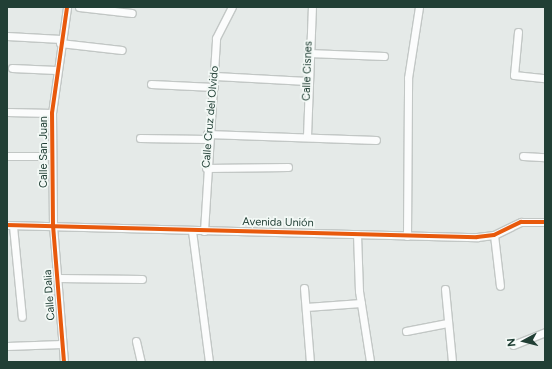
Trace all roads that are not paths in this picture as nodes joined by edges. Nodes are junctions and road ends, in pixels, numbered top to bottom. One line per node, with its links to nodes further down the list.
1 (66, 7): 9 (street, Calle San Juan)
2 (79, 7): 6 (street)
3 (232, 7): 15 (street, Calle Cruz del Olvido)
4 (312, 7): 11 (street, Calle Cisnes)
5 (419, 7): 39 (street)
6 (132, 13)
7 (518, 32): 16 (street)
8 (7, 36): 9 (street)
9 (60, 41): 10 (street); 14 (street, Calle San Juan)
10 (122, 50)
11 (308, 53): 12 (street); 17 (street, Calle Cisnes)
12 (384, 56)
13 (12, 68): 14 (street)
14 (56, 70): 21 (street, Calle San Juan)
15 (215, 76): 17 (street); 19 (street, Calle Cruz del Olvido)
16 (545, 78)
17 (307, 81): 23 (street, Calle Cisnes)
18 (151, 84): 19 (street)
19 (214, 87): 22 (street, Calle Cruz del Olvido)
20 (7, 112): 21 (street)
21 (52, 113): 27 (street, Calle San Juan)
22 (208, 136): 23 (street); 24 (street); 31 (street, Calle Cruz del Olvido)
23 (307, 136): 25 (street)
24 (140, 138)
25 (376, 140)
26 (7, 156): 27 (street)
27 (52, 156): 34 (street, Calle San Juan)
28 (523, 156): 29 (street)
29 (545, 157)
30 (288, 166): 31 (street)
31 (206, 168): 36 (street, Calle Cruz del Olvido)
32 (545, 222): 38 (street, Avenida Unión)
33 (10, 226): 34 (street, Avenida Unión); 47 (street)
34 (53, 226): 35 (street, Avenida Unión); 40 (street, Calle Dalia)
35 (192, 231): 36 (street, Avenida Unión); 58 (street)
36 (204, 231): 37 (street, Avenida Unión)
37 (357, 234): 39 (street, Avenida Unión); 45 (street)
38 (494, 235): 39 (street, Avenida Unión); 42 (street)
39 (408, 236)
40 (58, 278): 41 (street); 52 (street, Calle Dalia)
41 (142, 279)
42 (500, 286)
43 (304, 288): 46 (street)
44 (445, 290): 48 (street)
45 (361, 303): 46 (street); 55 (street)
46 (306, 307): 59 (street)
47 (22, 317)
48 (447, 323): 49 (street); 60 (street)
49 (406, 331)
50 (545, 332): 53 (street)
51 (136, 341): 57 (street)
52 (62, 344): 54 (street); 56 (street, Calle Dalia)
53 (513, 345)
54 (7, 346)
55 (370, 361)
56 (64, 362)
57 (141, 362)
58 (209, 362)
59 (310, 362)
60 (452, 362)

